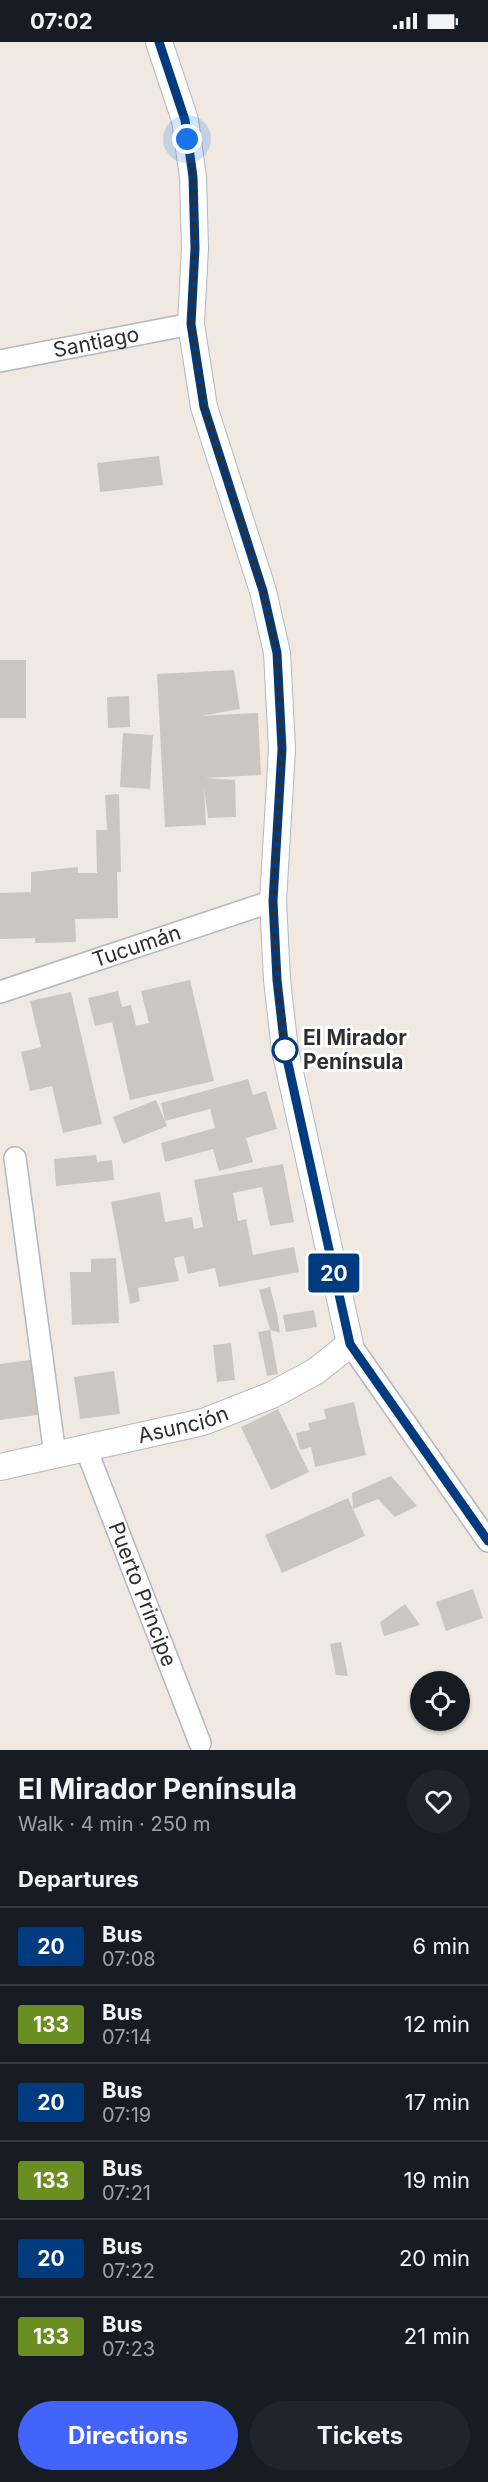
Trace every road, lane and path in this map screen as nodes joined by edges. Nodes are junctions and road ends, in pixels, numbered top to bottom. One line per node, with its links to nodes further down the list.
1 (159, 42): 2 (street)
2 (191, 324): 3 (street, Santiago); 4 (street)
3 (0, 361)
4 (273, 901): 5 (street, Tucumán); 7 (street)
5 (0, 992)
6 (15, 1158): 9 (street)
7 (350, 1344): 8 (street, Asunción); 11 (street)
8 (85, 1446): 9 (street, Asunción); 12 (street, Puerto Principe)
9 (55, 1455): 10 (street, Asunción)
10 (0, 1467)
11 (488, 1541)
12 (200, 1743)

